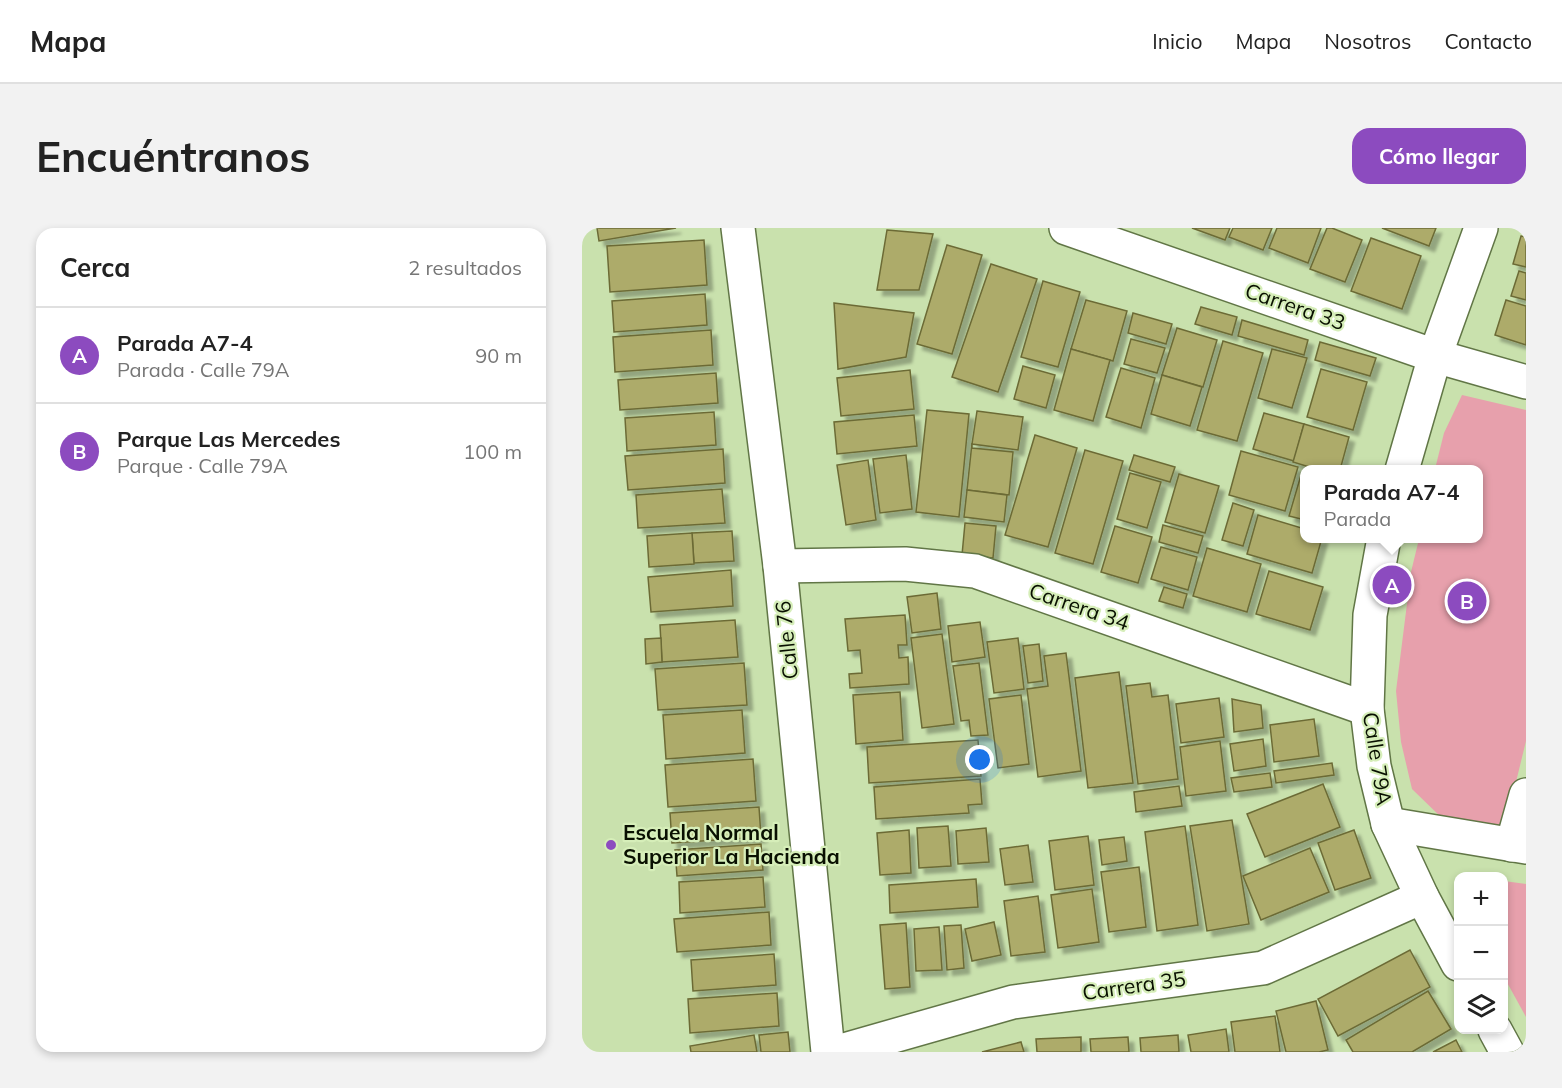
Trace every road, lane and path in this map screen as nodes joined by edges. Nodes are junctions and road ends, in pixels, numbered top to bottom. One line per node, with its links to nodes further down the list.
1 (738, 228): 8 (street, Calle 76)
2 (1066, 228): 4 (street, Carrera 33)
3 (1481, 228): 4 (street)
4 (1435, 356): 5 (street, Carrera 33); 6 (street)
5 (1526, 382)
6 (1403, 465)
7 (1383, 543): 9 (street, Calle 79A)
8 (780, 566): 9 (street, Carrera 34); 16 (street, Calle 76)
9 (1367, 709): 11 (street, Calle 79A)
10 (1526, 795): 12 (street)
11 (1388, 824): 12 (street); 13 (street, Calle 79A)
12 (1519, 846)
13 (1422, 897): 14 (street, Calle 79A); 17 (street, Carrera 35)
14 (1454, 957)
15 (1498, 1034): 18 (street)
16 (828, 1052)
17 (837, 1052)
18 (1507, 1052)

